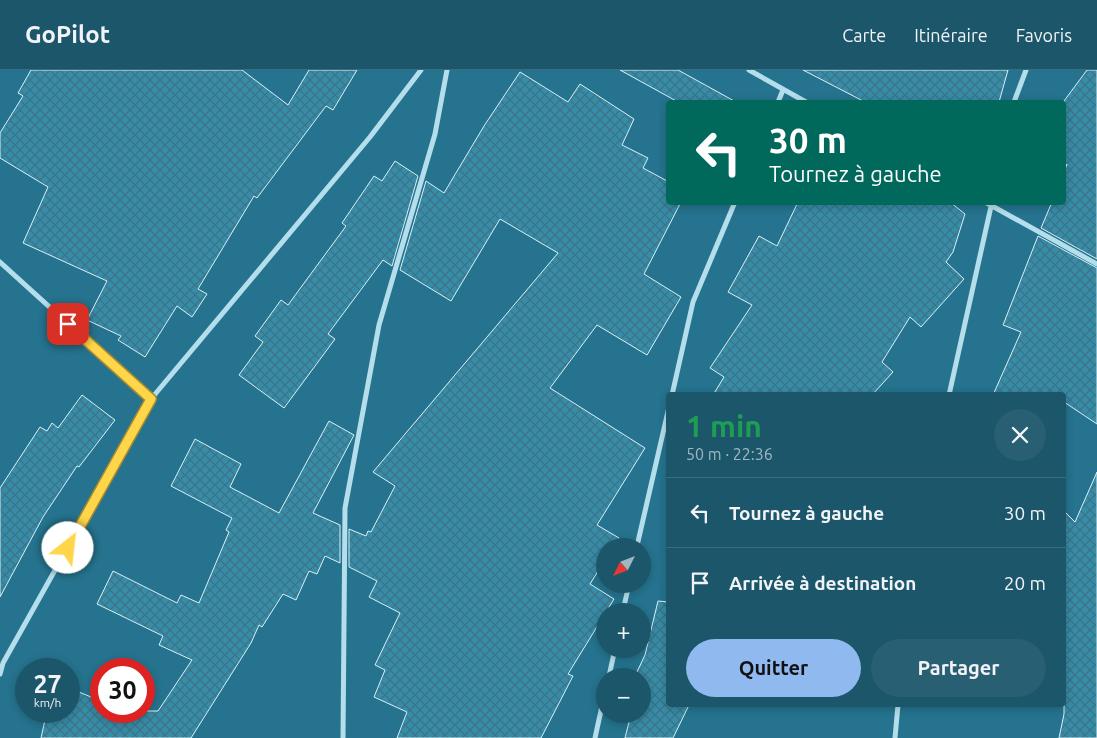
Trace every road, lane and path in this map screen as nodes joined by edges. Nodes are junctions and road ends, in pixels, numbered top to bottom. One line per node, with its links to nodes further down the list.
1 (421, 70): 16 (street)
2 (447, 70): 22 (street)
3 (749, 70): 5 (street)
4 (1026, 70): 8 (street)
5 (783, 90): 6 (street); 7 (street)
6 (779, 100)
7 (802, 100)
8 (1015, 100)
9 (734, 205): 14 (street)
10 (991, 205): 15 (street)
11 (993, 205): 13 (street)
12 (0, 262): 16 (street)
13 (1097, 264)
14 (673, 392)
15 (949, 392)
16 (151, 399): 19 (street)
17 (666, 420): 18 (street)
18 (639, 538)
19 (0, 674)
20 (898, 707): 24 (street)
21 (598, 723): 23 (street)
22 (343, 738)
23 (595, 738)
24 (895, 738)

